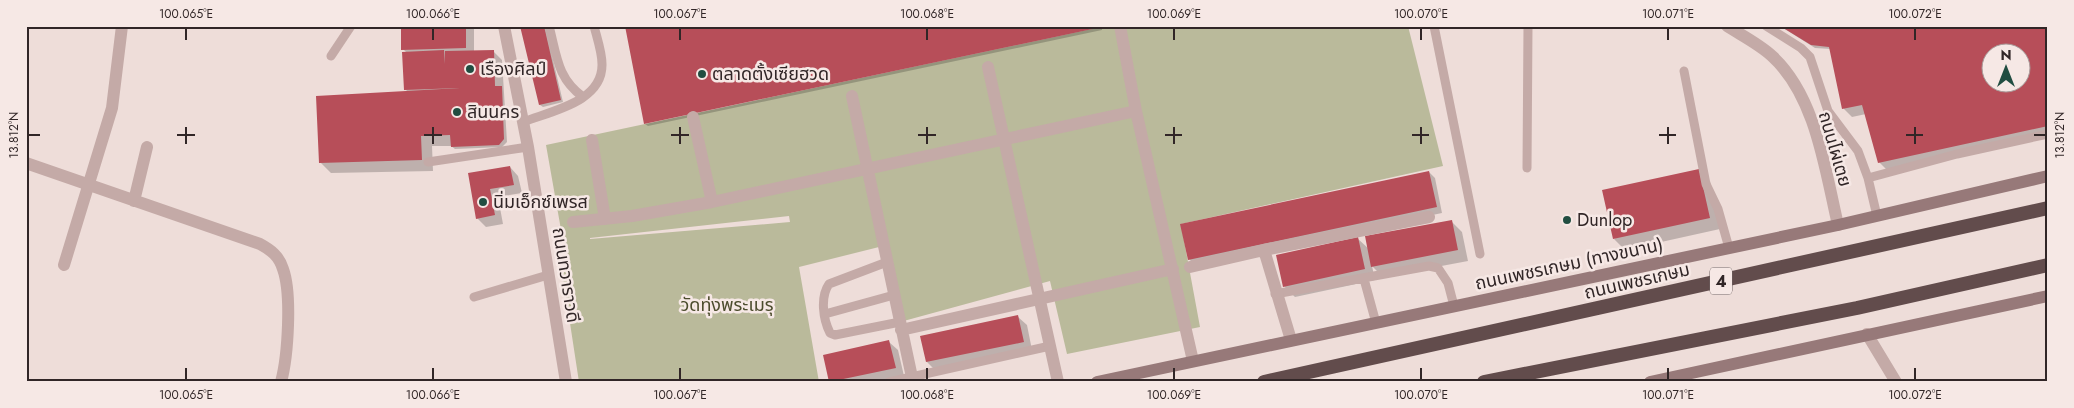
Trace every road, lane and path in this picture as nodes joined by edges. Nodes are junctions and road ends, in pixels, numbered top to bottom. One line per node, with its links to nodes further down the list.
1 (122, 26): 30 (street)
2 (351, 26): 11 (lane)
3 (504, 26): 18 (street, ถนนทวาราวดี)
4 (549, 26): 15 (lane)
5 (594, 26): 15 (lane)
6 (1120, 26): 16 (street)
7 (1434, 26): 41 (lane)
8 (1528, 26): 26 (lane)
9 (1727, 26): 38 (street, ถนนไผ่เตย)
10 (1766, 26): 29 (lane)
11 (331, 56)
12 (988, 67): 21 (street)
13 (1684, 71): 39 (lane)
14 (852, 96): 27 (street)
15 (583, 97): 18 (lane)
16 (1136, 110): 21 (street); 46 (street)
17 (693, 117): 32 (street)
18 (524, 122): 23 (street, ถนนทวาราวดี)
19 (2048, 134): 29 (lane)
20 (592, 140): 36 (street)
21 (1004, 140): 27 (street); 53 (street)
22 (147, 147): 31 (street)
23 (528, 147): 24 (lane); 47 (street, ถนนทวาราวดี)
24 (428, 162)
25 (26, 163): 30 (street)
26 (1527, 168)
27 (868, 169): 32 (street); 42 (street)
28 (2048, 176): 34 (main road, ถนนเพชรเกษม (ทางขนาน) / 4)
29 (1868, 178): 34 (lane)
30 (89, 186): 31 (street); 43 (street)
31 (134, 202): 63 (street)
32 (712, 202): 36 (street)
33 (2048, 208): 68 (highway, ถนนเพชรเกษม / 4)
34 (1876, 216): 38 (main road, ถนนเพชรเกษม (ทางขนาน) / 4)
35 (1429, 217): 40 (street)
36 (605, 219): 37 (street)
37 (573, 222)
38 (1838, 225): 39 (main road, ถนนเพชรเกษม (ทางขนาน) / 4)
39 (1729, 248): 54 (main road, ถนนเพชรเกษม (ทางขนาน) / 4)
40 (1264, 250): 45 (street); 49 (street)
41 (1480, 254)
42 (887, 262): 50 (street); 55 (lane)
43 (64, 265)
44 (2048, 265): 69 (highway)
45 (1190, 267)
46 (1174, 270): 53 (street); 61 (street)
47 (548, 275): 52 (lane); 64 (street, ถนนทวาราวดี)
48 (1364, 279): 49 (lane); 54 (lane); 56 (lane)
49 (1276, 294): 59 (street)
50 (894, 295): 55 (lane); 57 (street)
51 (2048, 296): 58 (main road)
52 (474, 297)
53 (1039, 299): 57 (street); 60 (street)
54 (1454, 306): 56 (main road, ถนนเพชรเกษม (ทางขนาน) / 4)
55 (825, 314): 57 (lane)
56 (1376, 322): 59 (main road, ถนนเพชรเกษม (ทางขนาน) / 4)
57 (901, 326): 62 (street)
58 (1867, 334): 70 (main road); 71 (street)
59 (1291, 340): 61 (main road, ถนนเพชรเกษม (ทางขนาน) / 4)
60 (1050, 346): 62 (lane); 66 (street)
61 (1193, 361): 67 (main road, ถนนเพชรเกษม (ทางขนาน) / 4)
62 (913, 379): 65 (lane)
63 (281, 382)
64 (566, 382)
65 (889, 382)
66 (1058, 382)
67 (1097, 382)
68 (1264, 382)
69 (1484, 382)
70 (1650, 382)
71 (1896, 382)

